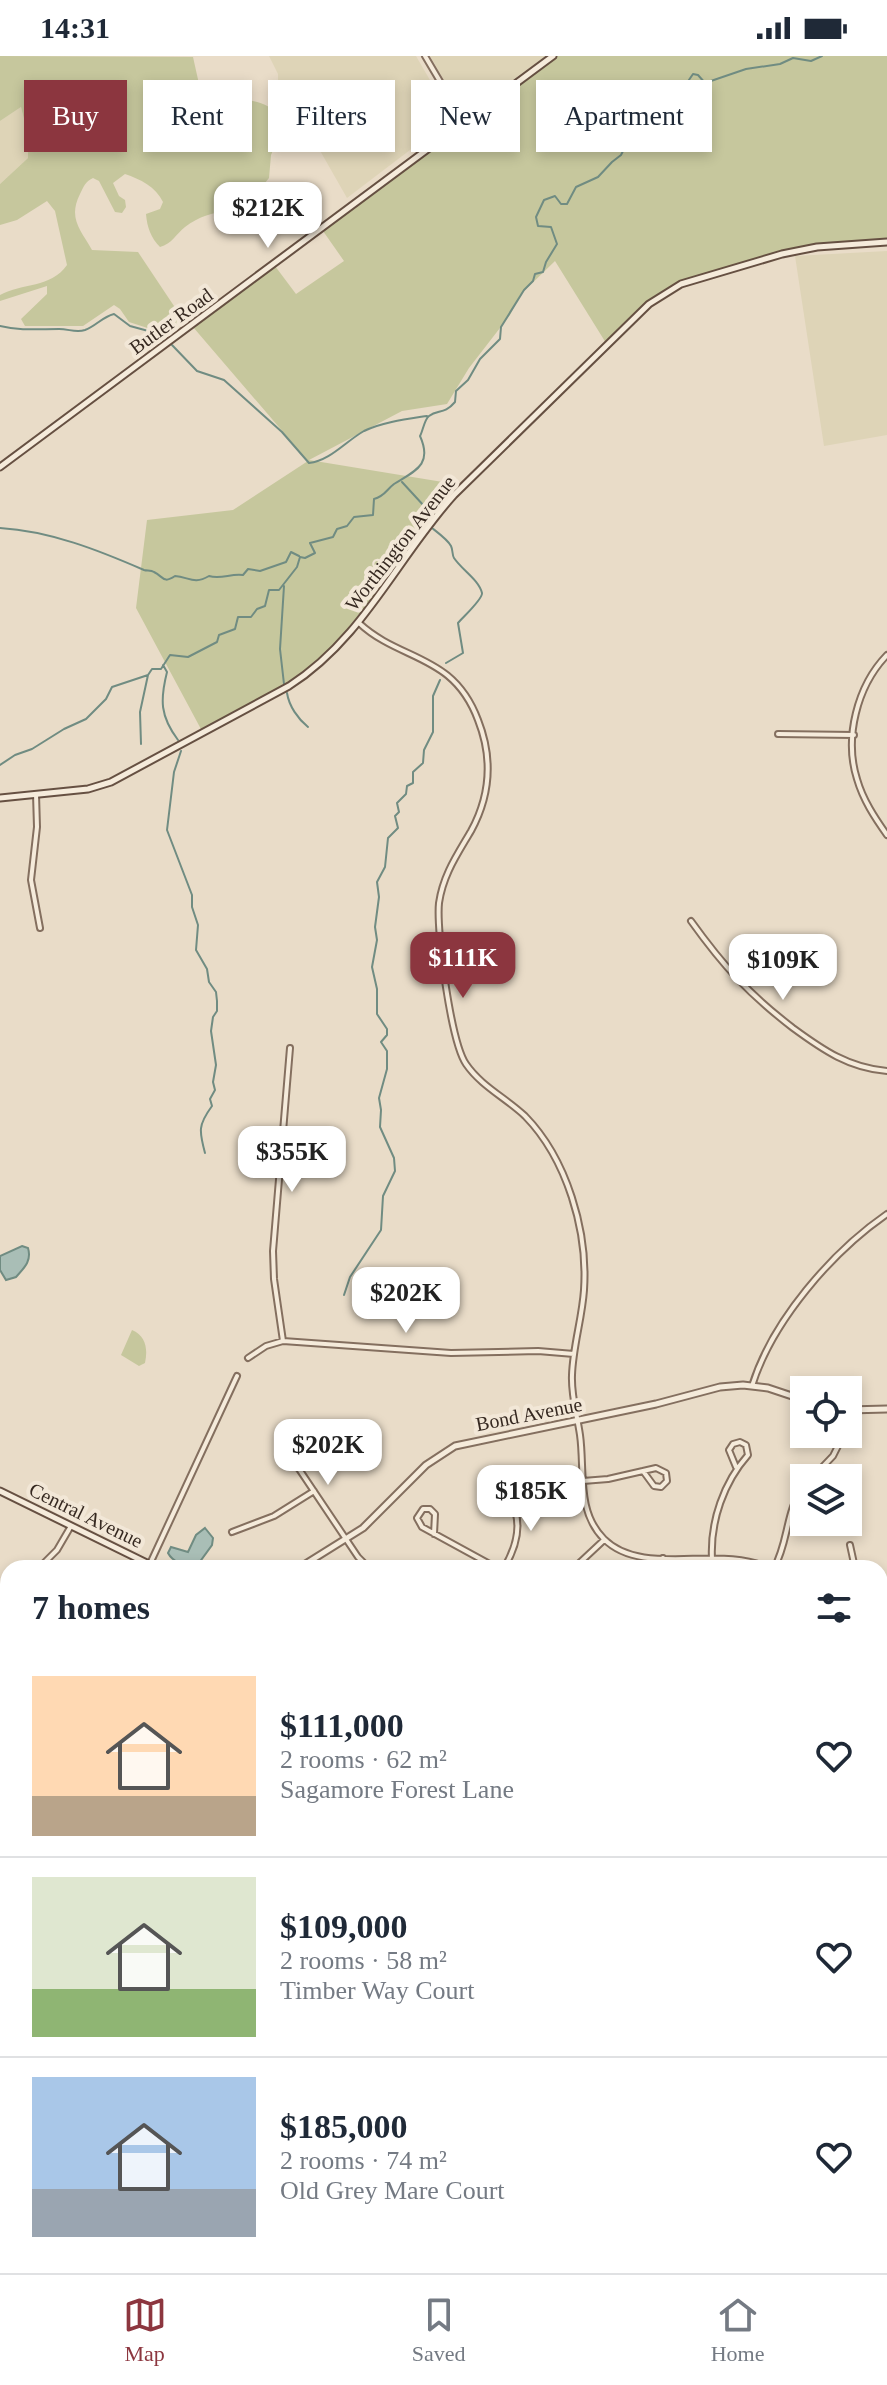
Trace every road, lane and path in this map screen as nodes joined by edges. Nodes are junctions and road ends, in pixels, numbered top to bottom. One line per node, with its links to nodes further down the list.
1 (425, 56): 3 (street)
2 (553, 56): 4 (main road, Butler Road)
3 (439, 80)
4 (520, 80)
5 (424, 152): 7 (main road, Butler Road)
6 (887, 242): 8 (main road, Worthington Avenue)
7 (0, 467)
8 (359, 623): 12 (main road, Worthington Avenue); 21 (street)
9 (887, 655): 11 (street)
10 (778, 734): 11 (street)
11 (854, 735): 14 (street)
12 (36, 794): 13 (main road, Worthington Avenue); 16 (street)
13 (0, 798)
14 (887, 835)
15 (691, 921): 18 (street)
16 (40, 928)
17 (290, 1048): 20 (street)
18 (887, 1071)
19 (887, 1214): 24 (street)
20 (283, 1341): 21 (street); 22 (street)
21 (574, 1354): 28 (street)
22 (248, 1358)
23 (237, 1376): 49 (street)
24 (752, 1386): 25 (main road, Bond Avenue); 28 (main road, Bond Avenue)
25 (790, 1395)
26 (887, 1409): 27 (main road)
27 (862, 1410)
28 (577, 1421): 34 (street); 42 (main road, Bond Avenue)
29 (837, 1448): 31 (street)
30 (287, 1459): 36 (street)
31 (825, 1464)
32 (736, 1467): 32 (street); 46 (street)
33 (643, 1471): 33 (street); 34 (street)
34 (583, 1481): 43 (street)
35 (0, 1491): 39 (main road, Central Avenue)
36 (314, 1491): 40 (street); 42 (street)
37 (509, 1498): 53 (street)
38 (790, 1510): 56 (street)
39 (71, 1526): 47 (street); 48 (main road, Central Avenue)
40 (232, 1532)
41 (434, 1534): 41 (street); 52 (street)
42 (347, 1539): 50 (main road, Bond Avenue); 51 (street)
43 (604, 1540): 45 (street); 54 (street)
44 (850, 1545): 57 (street)
45 (663, 1558): 46 (street)
46 (712, 1559): 55 (street)
47 (47, 1560)
48 (137, 1560)
49 (152, 1560)
50 (312, 1560)
51 (363, 1560)
52 (482, 1560)
53 (508, 1560)
54 (583, 1560)
55 (743, 1560)
56 (777, 1560)
57 (853, 1560)

